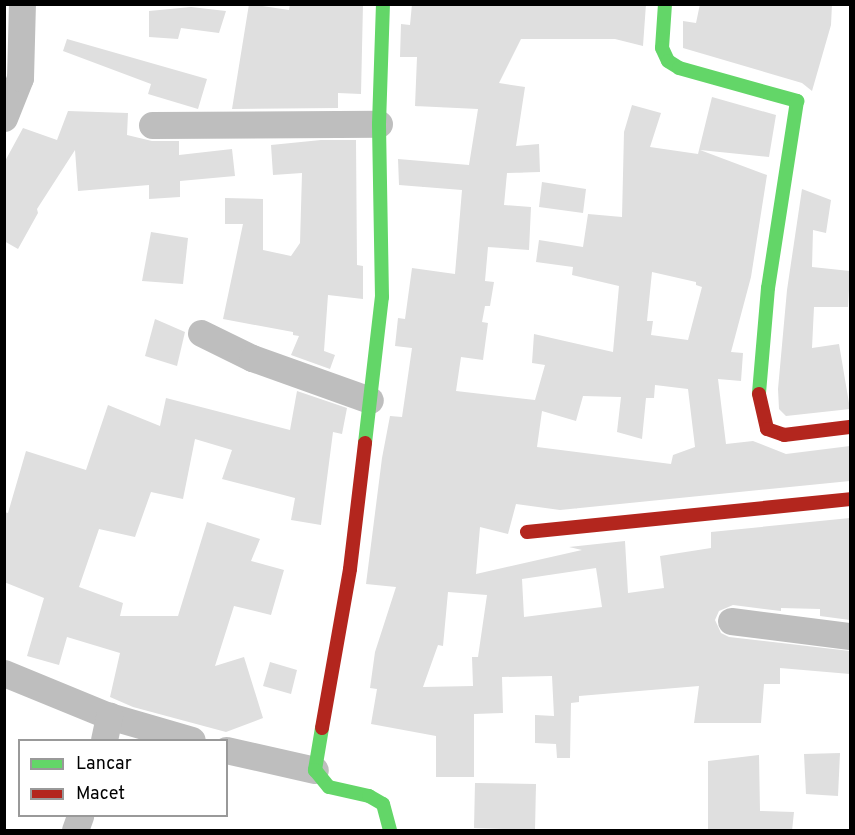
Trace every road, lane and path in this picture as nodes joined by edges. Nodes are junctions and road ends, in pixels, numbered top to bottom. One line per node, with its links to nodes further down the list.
1 (22, 4): 4 (street)
2 (383, 4): 6 (street)
3 (665, 4): 10 (street)
4 (12, 72): 5 (street)
5 (4, 118)
6 (379, 124): 7 (street); 9 (street)
7 (152, 125)
8 (201, 333): 9 (street)
9 (370, 400): 19 (street)
10 (850, 427)
11 (850, 499): 12 (street)
12 (527, 532)
13 (731, 621): 14 (street)
14 (850, 636)
15 (4, 673): 16 (street)
16 (107, 728): 17 (street)
17 (179, 739)
18 (228, 750): 19 (street)
19 (315, 770): 22 (street)
20 (81, 817): 21 (street)
21 (75, 831)
22 (390, 831)

